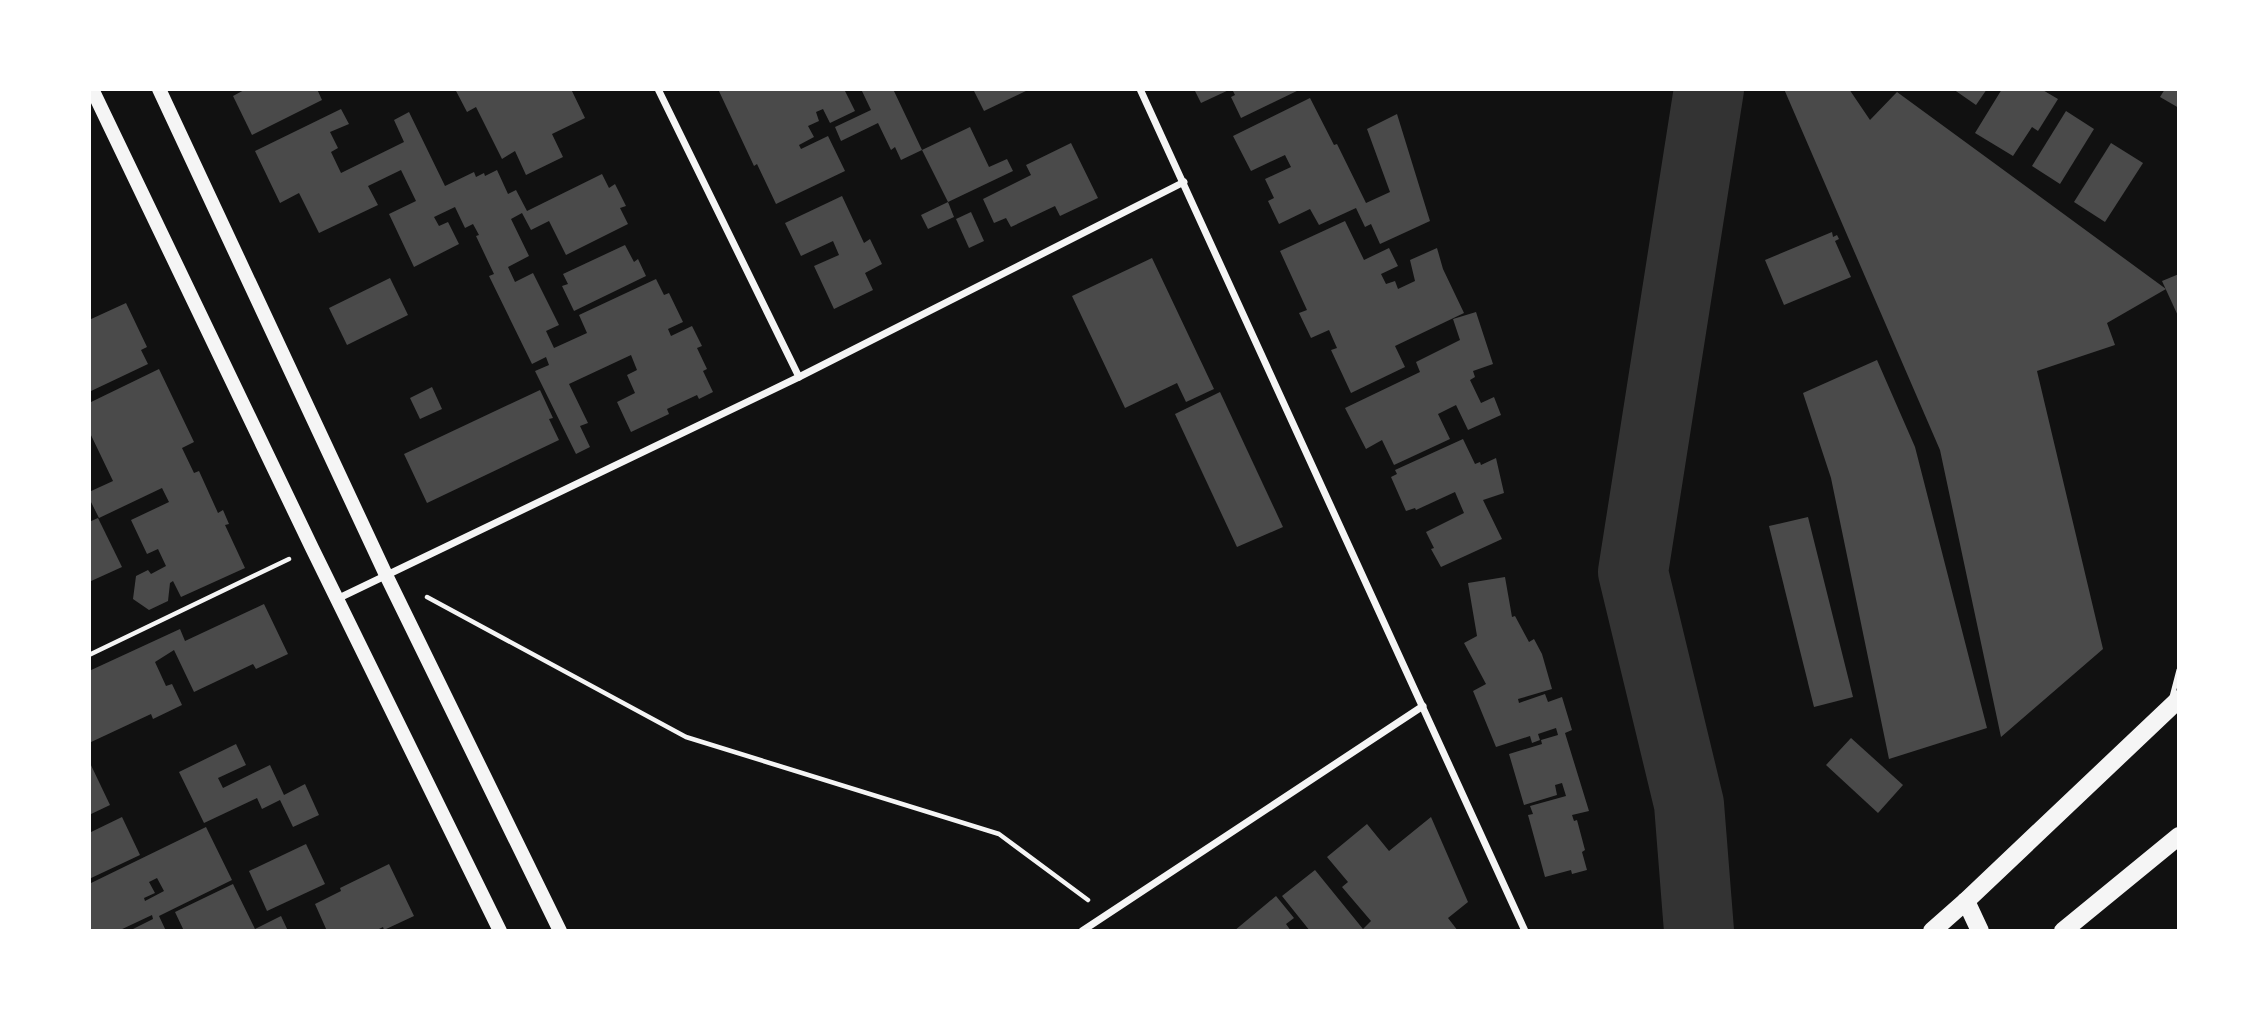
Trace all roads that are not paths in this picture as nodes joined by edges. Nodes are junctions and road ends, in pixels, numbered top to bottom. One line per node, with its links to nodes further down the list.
1 (92, 89): 8 (main road)
2 (159, 89): 7 (main road)
3 (658, 89): 6 (street)
4 (1140, 89): 5 (street)
5 (1184, 182): 6 (street); 11 (street)
6 (799, 377): 7 (street)
7 (386, 575): 8 (street); 15 (main road)
8 (337, 599): 14 (main road)
9 (2179, 670): 10 (lane)
10 (2174, 703): 13 (main road)
11 (1423, 706): 16 (street); 17 (street)
12 (2179, 836): 20 (main road)
13 (1966, 901): 18 (main road); 19 (main road)
14 (500, 931)
15 (560, 931)
16 (1082, 931)
17 (1525, 931)
18 (1932, 931)
19 (1980, 931)
20 (2063, 931)

